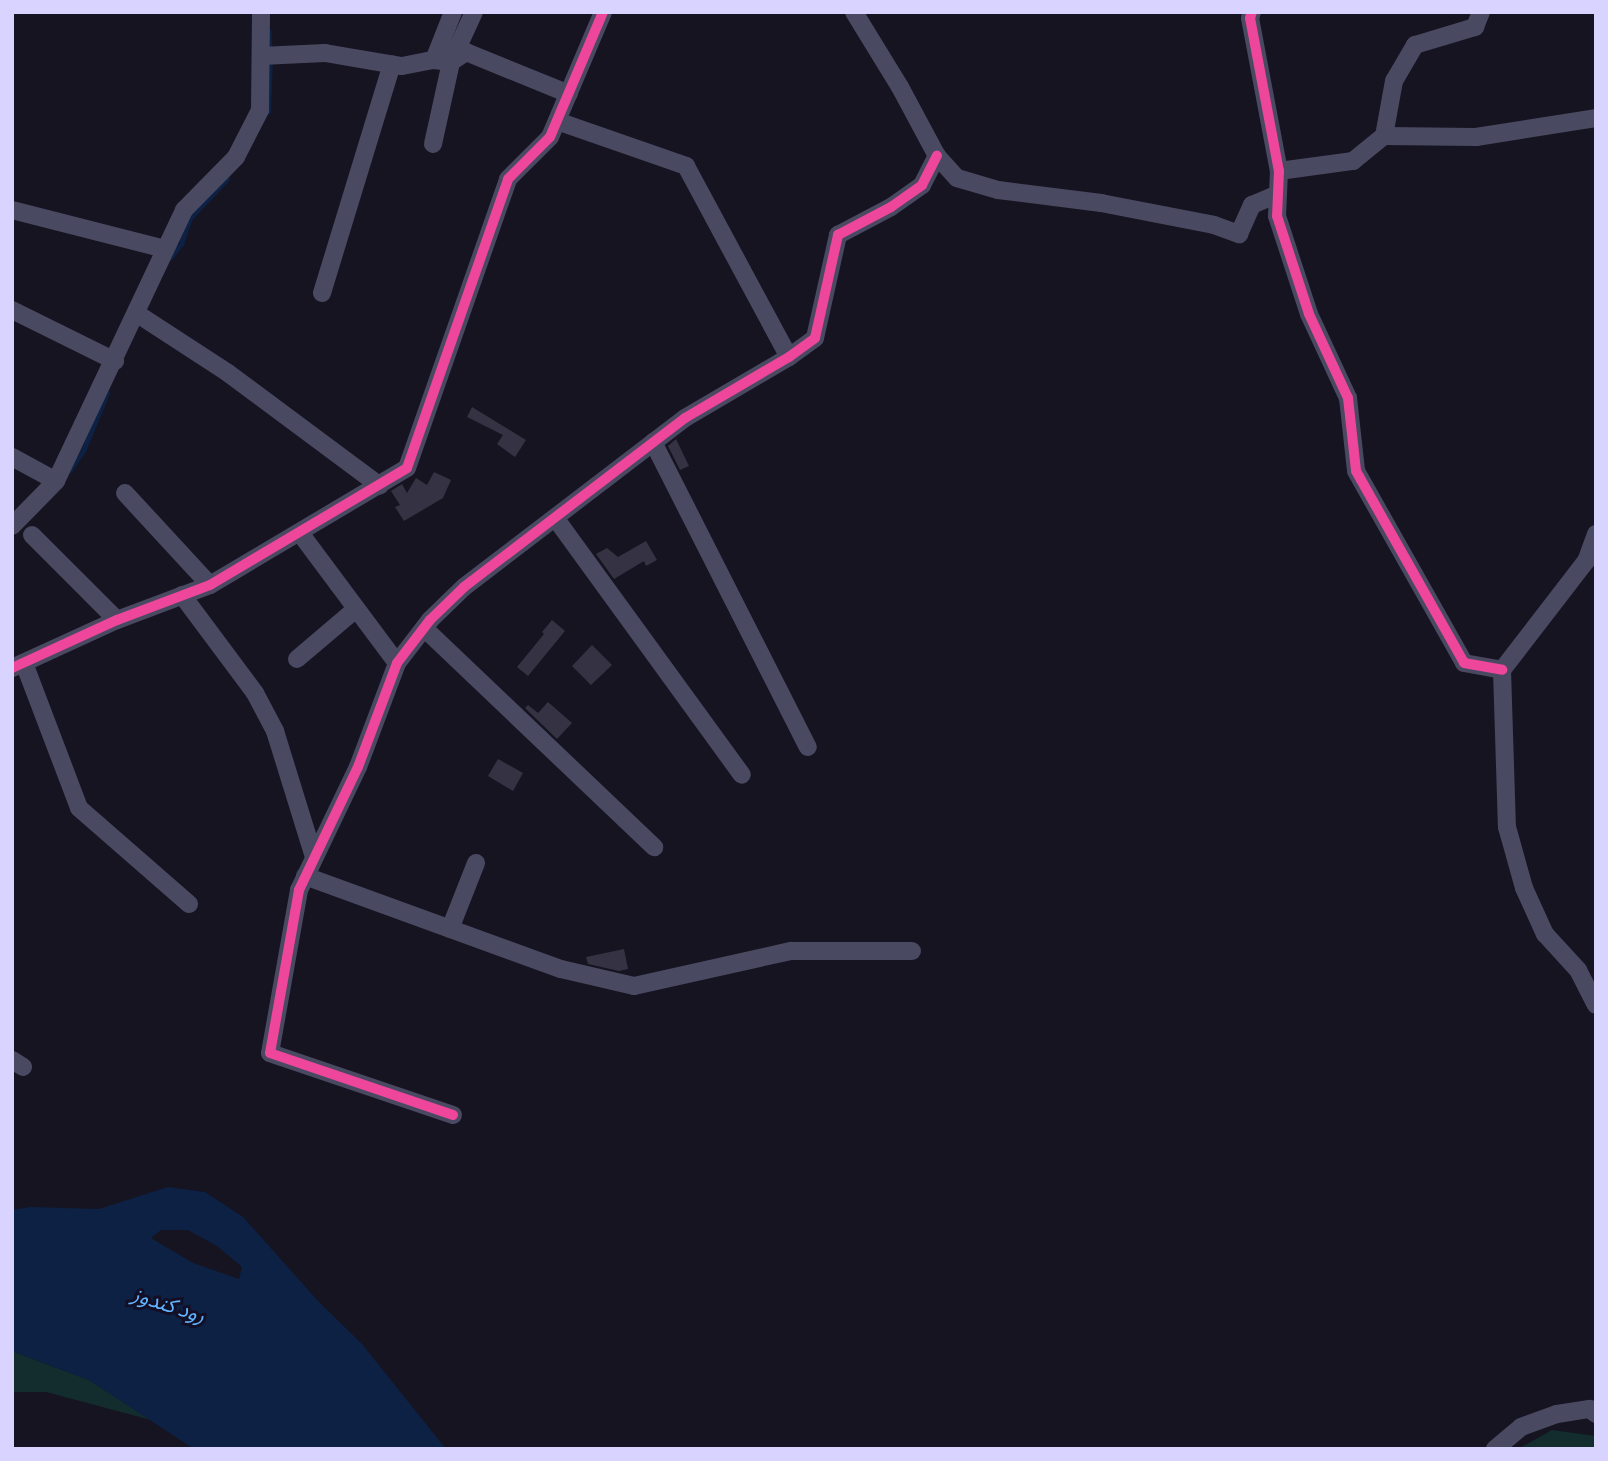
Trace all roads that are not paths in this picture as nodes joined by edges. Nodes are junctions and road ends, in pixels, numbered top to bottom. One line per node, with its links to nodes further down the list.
1 (261, 12): 8 (street)
2 (453, 12): 9 (street)
3 (474, 12): 9 (street)
4 (603, 12): 11 (street)
5 (854, 12): 16 (street)
6 (1252, 12): 17 (street)
7 (1481, 12): 14 (street)
8 (263, 56): 10 (street); 20 (street)
9 (443, 61): 10 (street); 11 (street); 15 (street)
10 (391, 64): 21 (street)
11 (569, 94): 13 (street)
12 (1596, 118): 14 (street)
13 (558, 121): 24 (street); 29 (street)
14 (1384, 136): 17 (street)
15 (433, 144)
16 (937, 156): 18 (street); 24 (street)
17 (1279, 171): 18 (street)
18 (1278, 194): 44 (street)
19 (12, 210): 20 (street)
20 (165, 249): 23 (street)
21 (321, 293)
22 (12, 310): 25 (street)
23 (142, 316): 25 (street); 29 (street)
24 (789, 357): 26 (street)
25 (115, 360): 28 (street)
26 (653, 442): 31 (street); 45 (street)
27 (12, 457): 28 (street)
28 (56, 481): 32 (street)
29 (380, 486): 33 (street)
30 (125, 493): 36 (street)
31 (556, 519): 40 (street); 46 (street)
32 (12, 526)
33 (300, 533): 36 (street); 38 (street)
34 (1596, 534): 44 (street)
35 (32, 535): 39 (street)
36 (210, 585): 37 (street)
37 (182, 595): 39 (street); 48 (street)
38 (356, 609): 41 (street); 42 (street)
39 (117, 620): 43 (street)
40 (424, 628): 42 (street); 47 (street)
41 (297, 659)
42 (397, 663): 48 (street)
43 (18, 665): 51 (street)
44 (1502, 670): 54 (street)
45 (808, 747)
46 (742, 775)
47 (654, 848)
48 (314, 858): 50 (street)
49 (476, 863): 52 (street)
50 (305, 877): 52 (street); 55 (street)
51 (188, 904)
52 (450, 929): 53 (street)
53 (912, 951)
54 (1596, 1005)
55 (453, 1115)
56 (1596, 1414): 57 (street)
57 (1495, 1449)

